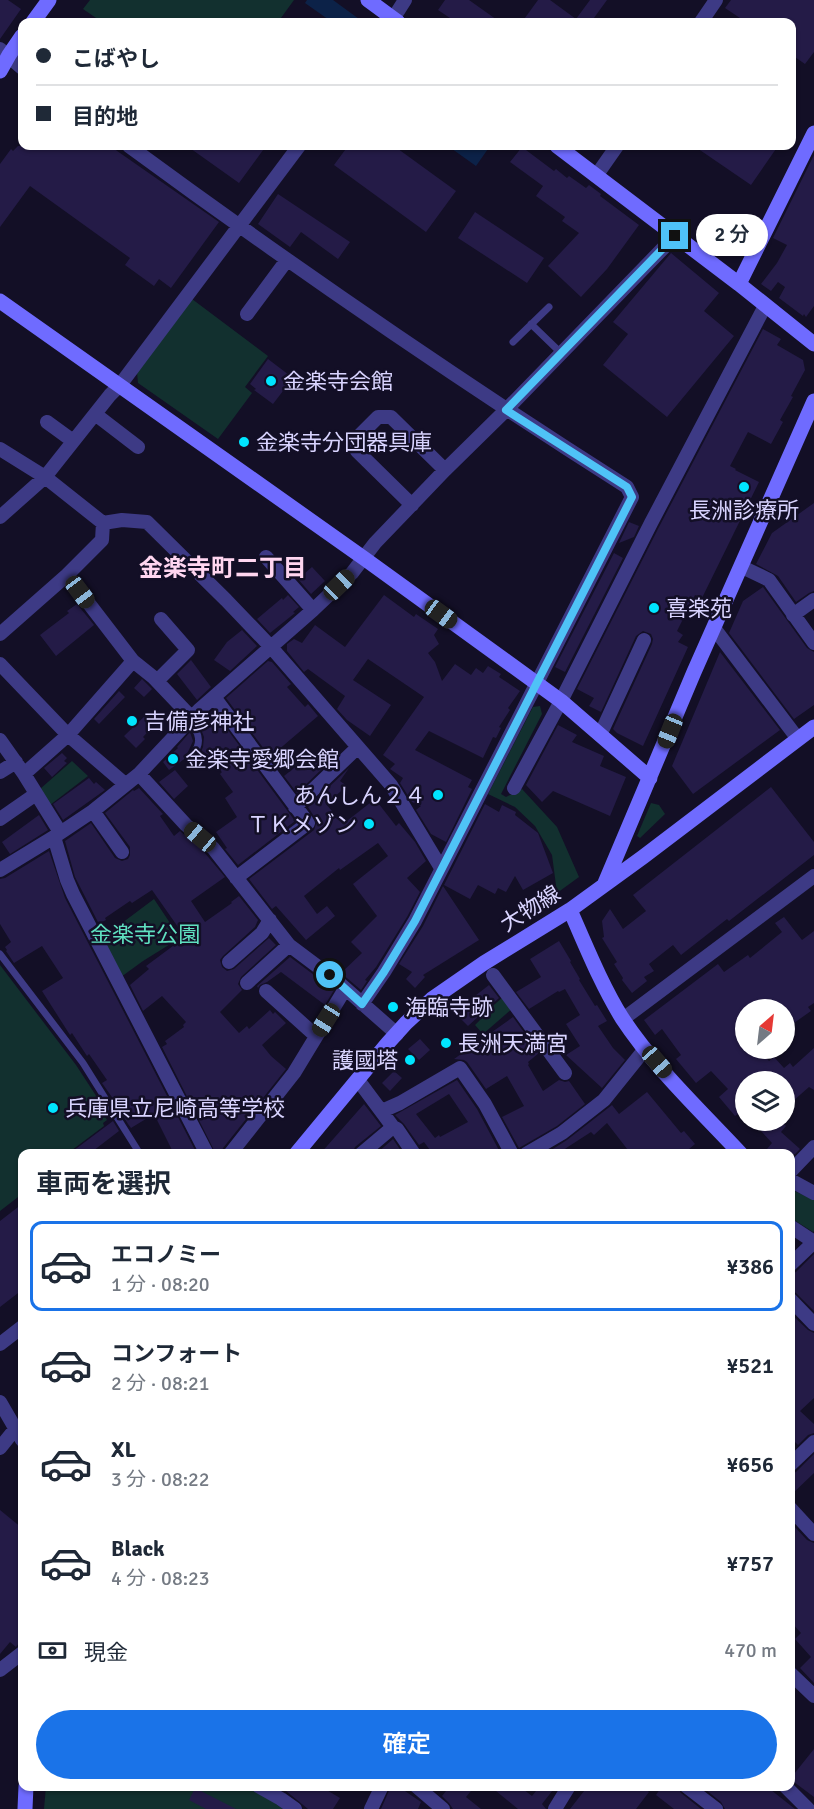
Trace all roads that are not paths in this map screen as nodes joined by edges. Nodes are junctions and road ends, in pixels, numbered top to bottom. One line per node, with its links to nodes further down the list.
1 (49, 0): 5 (street)
2 (368, 0): 6 (street)
3 (405, 0): 7 (street)
4 (716, 0): 8 (street)
5 (36, 18)
6 (390, 18)
7 (396, 18)
8 (704, 18)
9 (18, 40): 10 (street)
10 (4, 52): 11 (street); 12 (street)
11 (18, 64)
12 (0, 71)
13 (814, 133): 22 (street)
14 (134, 150): 19 (street)
15 (296, 150): 19 (street)
16 (562, 150): 18 (street)
17 (614, 150): 18 (street)
18 (596, 176): 20 (street)
19 (239, 226): 21 (street); 31 (street)
20 (675, 236): 22 (street); 30 (street)
21 (287, 260): 26 (street); 33 (street)
22 (739, 284): 24 (street)
23 (0, 300): 31 (street)
24 (765, 306): 29 (street); 62 (street)
25 (549, 307): 27 (lane)
26 (247, 314)
27 (531, 324): 28 (lane); 30 (lane)
28 (513, 342)
29 (814, 344)
30 (561, 354): 33 (street)
31 (120, 385): 34 (street); 45 (street)
32 (814, 401): 46 (street)
33 (506, 410): 39 (street); 60 (street)
34 (94, 414): 36 (street); 37 (street)
35 (47, 422): 36 (street)
36 (74, 441): 40 (street)
37 (138, 447)
38 (0, 449): 40 (street)
39 (445, 470): 41 (street); 41 (street)
40 (45, 477): 42 (street); 43 (street)
41 (412, 505): 45 (street)
42 (0, 517)
43 (103, 523): 47 (street); 56 (street)
44 (266, 557): 49 (street)
45 (365, 559): 49 (street); 60 (street)
46 (742, 567): 50 (street); 52 (street)
47 (67, 575): 53 (street); 57 (street)
48 (814, 600): 50 (street)
49 (313, 610): 56 (street)
50 (793, 615): 55 (street)
51 (180, 619): 59 (street)
52 (714, 628): 67 (street); 74 (street)
53 (0, 634)
54 (644, 640): 66 (street)
55 (814, 643)
56 (270, 647): 61 (street); 69 (street)
57 (133, 661): 59 (street); 65 (street)
58 (0, 664): 65 (street)
59 (157, 681): 63 (street)
60 (536, 683): 62 (street); 83 (street)
61 (214, 697): 63 (street); 78 (street)
62 (561, 701): 66 (street); 76 (street)
63 (190, 720): 70 (lane); 73 (street)
64 (814, 727): 67 (street, 大物線)
65 (68, 735): 71 (street); 75 (street)
66 (600, 735): 74 (street)
67 (798, 739): 87 (street, 大物線)
68 (0, 740): 71 (street)
69 (358, 747): 78 (street); 83 (street)
70 (192, 755)
71 (20, 768): 72 (street); 77 (street)
72 (0, 772)
73 (139, 774): 75 (street); 86 (street)
74 (650, 778): 87 (street)
75 (125, 784): 79 (street)
76 (514, 788)
77 (36, 794): 80 (street); 81 (street)
78 (296, 807): 86 (street)
79 (93, 811): 81 (street); 82 (street)
80 (0, 819)
81 (57, 835): 84 (street); 108 (street)
82 (122, 852)
83 (441, 868): 97 (street)
84 (0, 870)
85 (814, 876): 98 (street)
86 (236, 878): 89 (street)
87 (604, 884): 88 (street, 大物線)
88 (570, 910): 98 (street); 99 (street, 大物線)
89 (270, 920): 90 (street); 92 (street)
90 (289, 945): 94 (street); 95 (street)
91 (0, 954): 107 (lane)
92 (229, 962)
93 (493, 975): 102 (street)
94 (247, 983)
95 (345, 989): 97 (street); 100 (street)
96 (266, 991): 100 (street)
97 (362, 1004): 99 (street)
98 (623, 1019): 101 (street)
99 (397, 1034): 103 (street, 大物線)
100 (316, 1036): 109 (street)
101 (645, 1049): 114 (street); 115 (street)
102 (565, 1073)
103 (357, 1080): 104 (street); 110 (street, 大物線)
104 (382, 1112): 105 (street); 113 (street)
105 (393, 1127): 111 (street); 112 (street)
106 (814, 1147): 116 (street)
107 (137, 1149)
108 (204, 1149)
109 (234, 1149)
110 (300, 1149)
111 (368, 1149)
112 (411, 1149)
113 (509, 1149)
114 (535, 1149)
115 (736, 1149)
116 (795, 1167)
117 (795, 1183): 118 (street)
118 (814, 1193)
119 (795, 1229): 120 (street)
120 (814, 1242): 121 (street)
121 (795, 1260)
122 (795, 1304): 123 (street)
123 (814, 1324)
124 (18, 1330): 125 (street)
125 (0, 1344)
126 (0, 1402): 127 (street)
127 (18, 1432)
128 (18, 1435): 130 (street)
129 (814, 1442): 131 (street)
130 (0, 1448)
131 (795, 1460)
132 (795, 1513): 133 (street)
133 (814, 1534)
134 (18, 1656): 135 (street)
135 (0, 1670)
136 (795, 1678): 137 (street)
137 (814, 1696)
138 (26, 1791): 146 (street)
139 (266, 1791): 147 (street)
140 (380, 1791): 148 (street)
141 (419, 1791): 145 (street)
142 (566, 1791): 150 (street)
143 (693, 1791): 151 (street)
144 (790, 1791): 152 (street)
145 (428, 1804): 149 (street)
146 (26, 1809)
147 (295, 1809)
148 (371, 1809)
149 (443, 1809)
150 (555, 1809)
151 (716, 1809)
152 (808, 1809)

